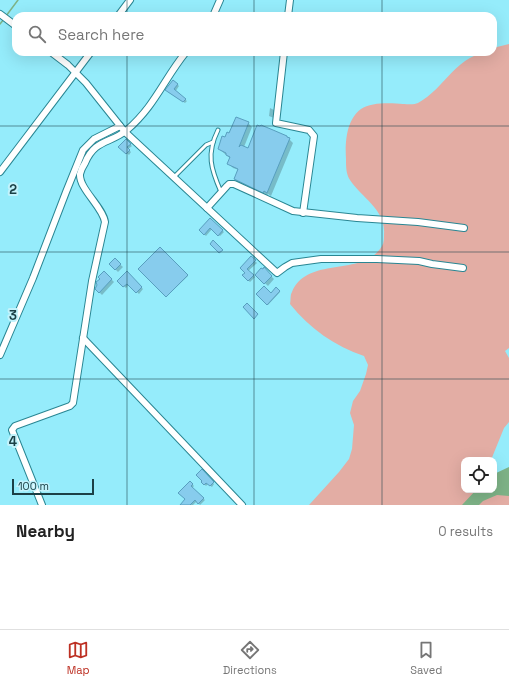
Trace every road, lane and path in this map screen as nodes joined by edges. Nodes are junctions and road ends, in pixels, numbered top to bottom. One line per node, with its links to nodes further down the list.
1 (130, 0): 4 (street)
2 (220, 0): 5 (street)
3 (290, 0): 6 (street)
4 (121, 12)
5 (215, 12)
6 (288, 12)
7 (0, 14): 8 (street)
8 (12, 23)
9 (56, 56): 13 (street)
10 (88, 56): 13 (street)
11 (183, 56): 16 (street)
12 (284, 56): 22 (street)
13 (76, 72): 14 (street); 18 (street)
14 (120, 126): 16 (street); 26 (street)
15 (218, 130): 17 (lane)
16 (125, 132): 19 (street); 25 (street)
17 (213, 142): 19 (lane); 20 (lane)
18 (0, 172)
19 (174, 177): 21 (street)
20 (222, 192): 21 (street); 22 (street)
21 (207, 208): 24 (street)
22 (303, 213): 23 (street)
23 (464, 228)
24 (463, 268)
25 (83, 338): 27 (street); 28 (street)
26 (0, 355)
27 (42, 505)
28 (242, 505)

